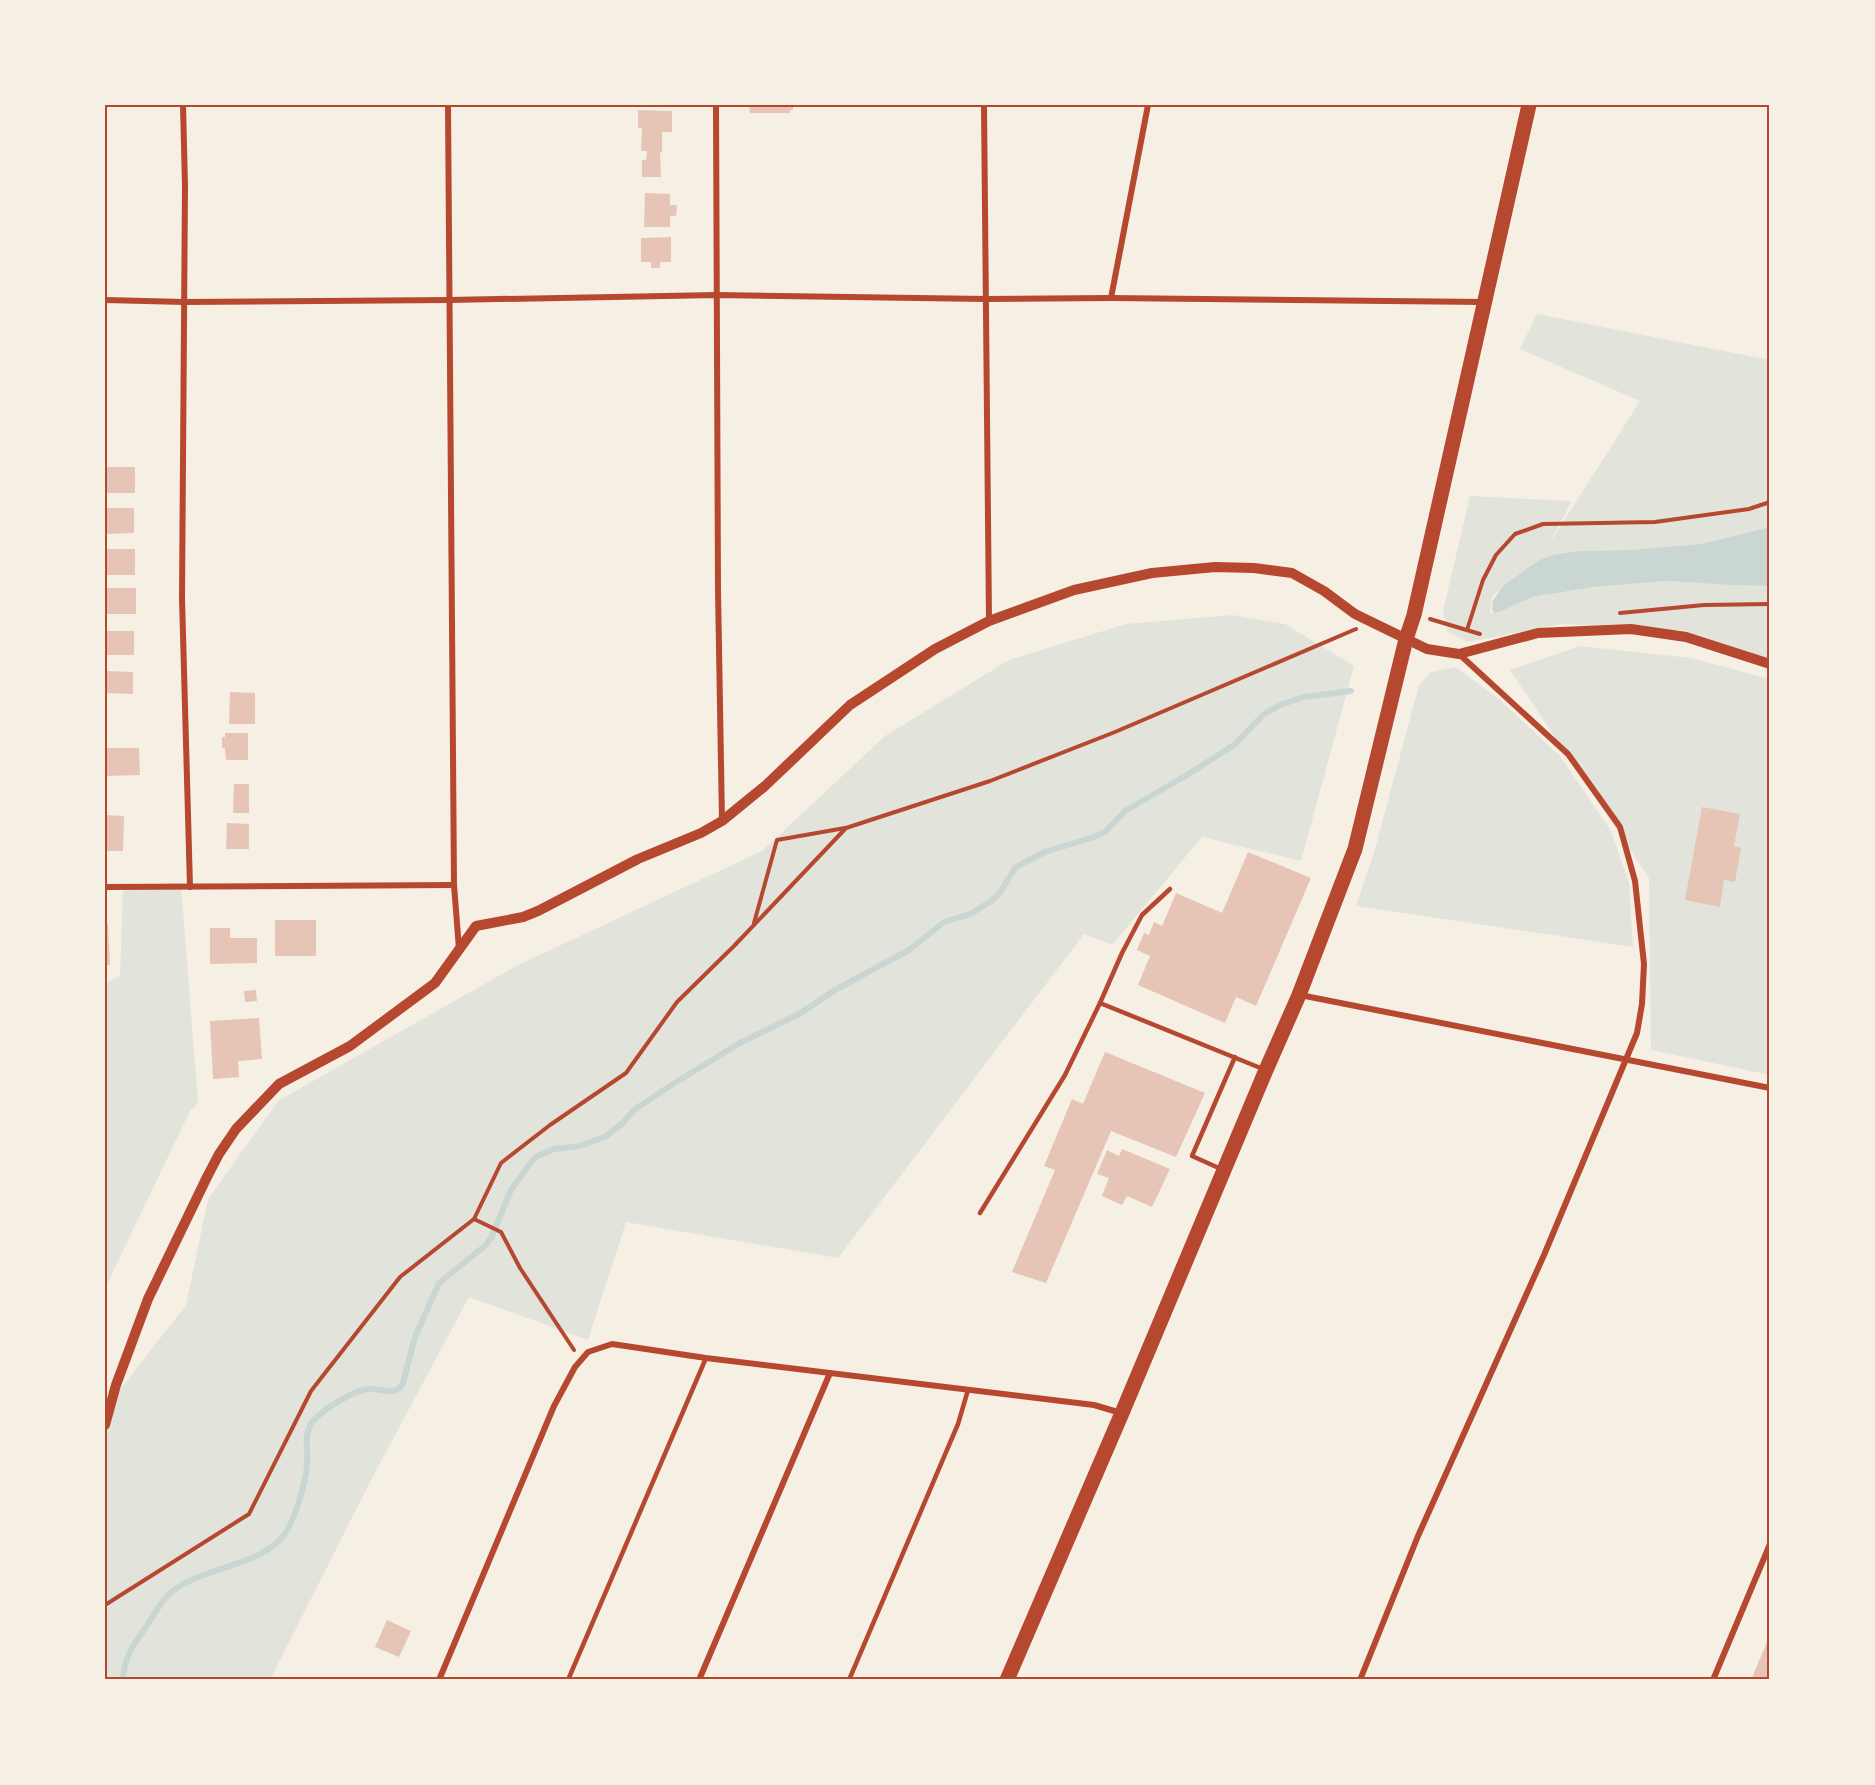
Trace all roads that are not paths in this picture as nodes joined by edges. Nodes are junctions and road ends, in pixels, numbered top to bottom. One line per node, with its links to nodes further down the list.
1 (183, 105): 12 (street)
2 (448, 105): 11 (street)
3 (716, 105): 7 (street)
4 (984, 105): 9 (street)
5 (1148, 105): 8 (street)
6 (1529, 105): 13 (main road)
7 (717, 295): 9 (street); 11 (street); 18 (street)
8 (1111, 298): 9 (street); 13 (street)
9 (986, 299): 14 (street)
10 (105, 300): 12 (street)
11 (449, 300): 12 (street); 19 (street)
12 (184, 302): 21 (street)
13 (1484, 303): 15 (main road)
14 (989, 621): 15 (street); 18 (street)
15 (1406, 639): 16 (street); 24 (main road)
16 (1459, 654): 17 (street); 27 (street)
17 (1770, 664)
18 (722, 821): 23 (street)
19 (454, 885): 21 (street); 23 (street)
20 (105, 887): 21 (street)
21 (190, 887)
22 (1170, 889): 25 (lane)
23 (459, 949): 36 (street)
24 (1299, 995): 27 (street); 28 (main road)
25 (1100, 1003): 26 (lane); 31 (lane)
26 (1235, 1057): 28 (lane); 30 (lane)
27 (1625, 1061): 29 (street); 43 (street)
28 (1266, 1070): 30 (main road)
29 (1770, 1088)
30 (1224, 1170): 35 (main road)
31 (980, 1213)
32 (706, 1358): 33 (street); 38 (street); 39 (lane)
33 (830, 1373): 34 (street); 40 (street)
34 (968, 1390): 35 (street); 41 (lane)
35 (1122, 1413): 42 (main road)
36 (105, 1425)
37 (1770, 1544): 44 (street)
38 (439, 1680)
39 (567, 1680)
40 (699, 1680)
41 (849, 1680)
42 (1007, 1680)
43 (1360, 1680)
44 (1713, 1680)

